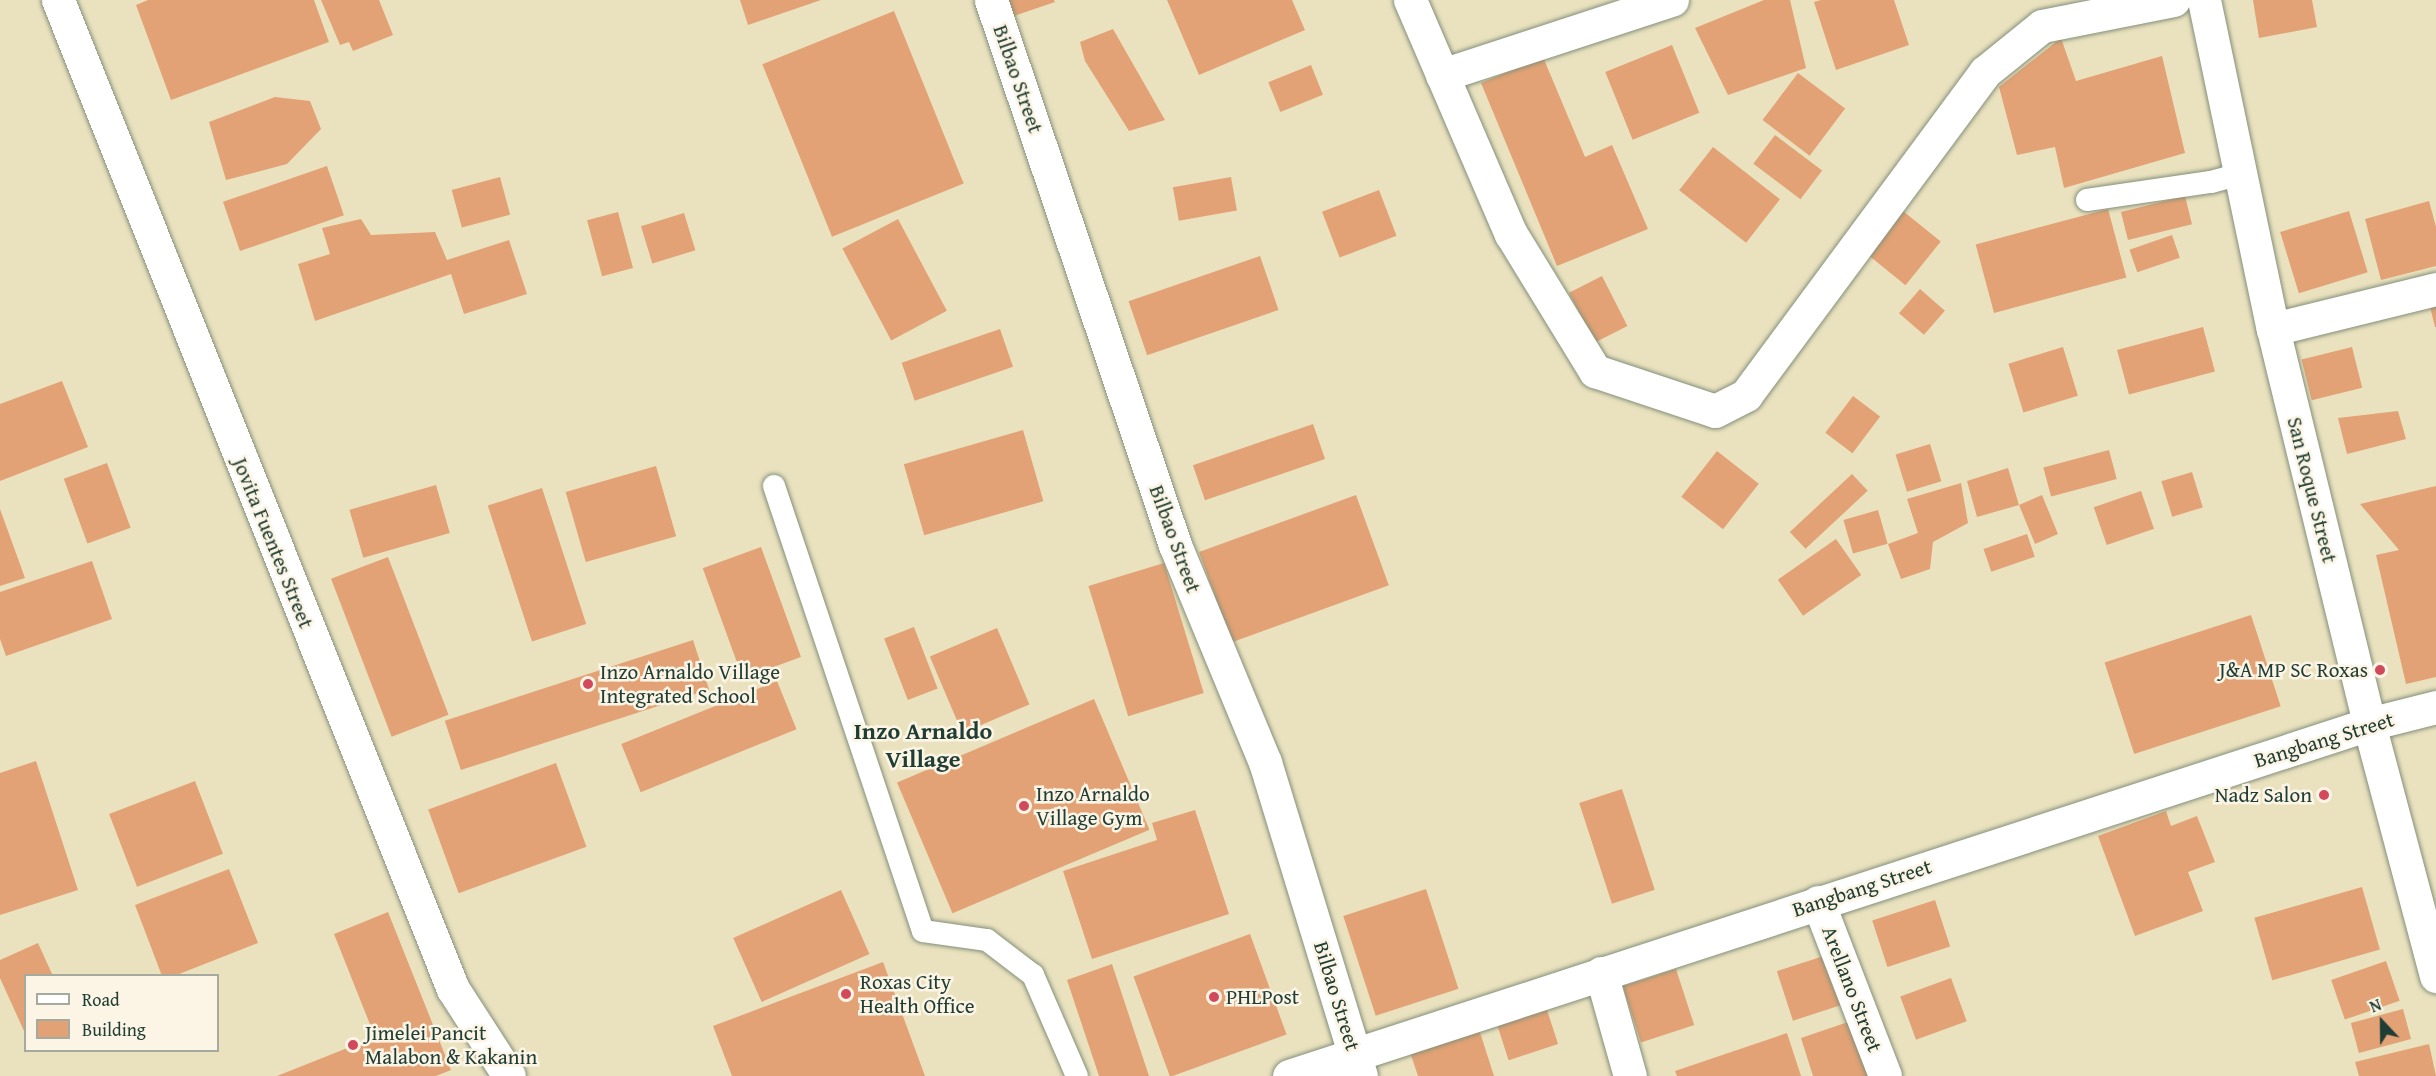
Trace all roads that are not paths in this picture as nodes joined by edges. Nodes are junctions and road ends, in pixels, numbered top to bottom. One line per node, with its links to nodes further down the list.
1 (58, 0): 19 (street, Jovita Fuentes Street)
2 (991, 0): 18 (street, Bilbao Street)
3 (1410, 0): 7 (street)
4 (1672, 0): 7 (street)
5 (2173, 0): 7 (street)
6 (2205, 0): 8 (street, San Roque Street)
7 (1442, 75)
8 (2241, 174): 9 (lane); 11 (street, San Roque Street)
9 (2087, 200)
10 (2436, 289): 11 (street)
11 (2273, 329): 14 (street, San Roque Street)
12 (774, 486): 20 (lane)
13 (2436, 707): 14 (street, Bangbang Street)
14 (2369, 724): 15 (street, Bangbang Street); 17 (street, San Roque Street)
15 (1818, 902): 16 (street, Bangbang Street); 23 (street, Arellano Street)
16 (1600, 973): 18 (street, Bangbang Street); 22 (street)
17 (2436, 976)
18 (1358, 1064): 21 (street, Bangbang Street)
19 (509, 1076)
20 (1077, 1076)
21 (1289, 1076)
22 (1630, 1076)
23 (1886, 1076)

